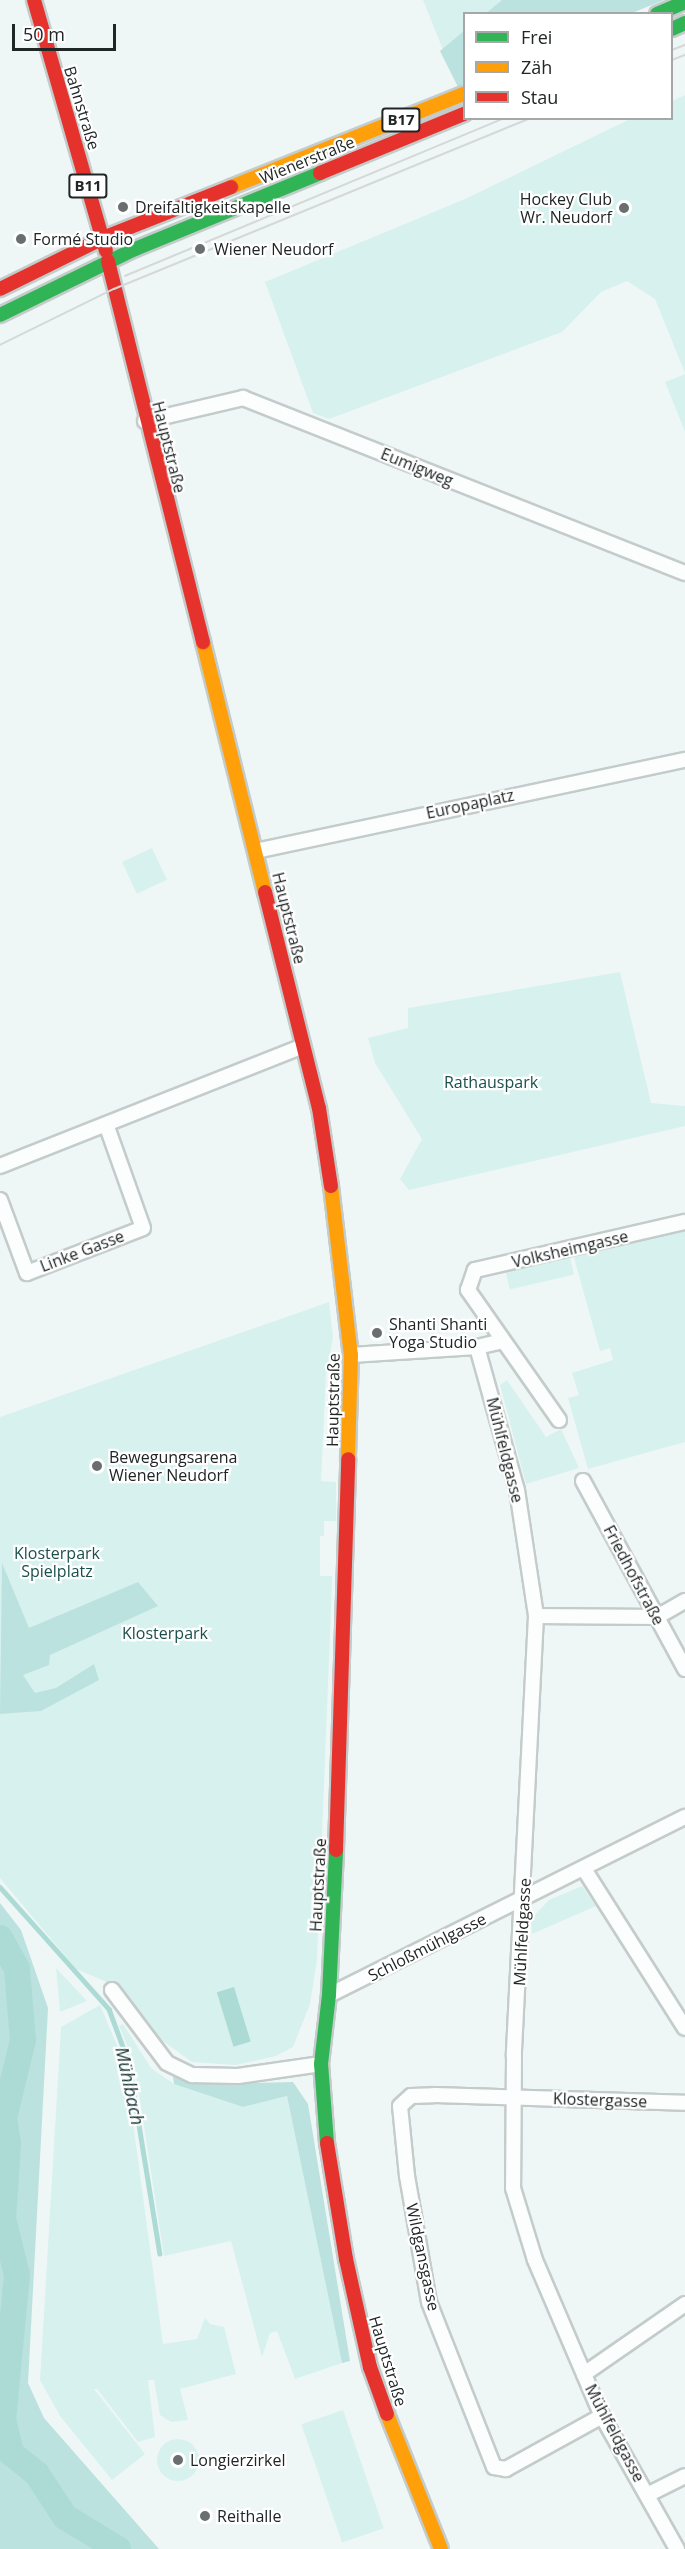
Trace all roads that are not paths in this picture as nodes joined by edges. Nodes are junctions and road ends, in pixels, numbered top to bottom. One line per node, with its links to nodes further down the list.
1 (34, 0): 6 (street, Bahnstraße / B11)
2 (685, 2): 3 (street)
3 (662, 12)
4 (463, 95): 6 (street, Wienerstraße / B17)
5 (463, 115): 7 (street, Wienerstraße / B17)
6 (103, 238): 7 (street, Bahnstraße / B11); 8 (street, Wienerstraße / B17)
7 (108, 261): 9 (street, Wienerstraße / B17); 10 (street, Hauptstraße)
8 (0, 289)
9 (0, 315)
10 (145, 421): 11 (street, Eumigweg); 13 (street, Hauptstraße)
11 (685, 573)
12 (685, 760): 13 (street, Europaplatz)
13 (256, 851): 14 (street, Hauptstraße)
14 (303, 1046): 15 (street); 21 (street, Hauptstraße)
15 (106, 1127): 16 (street); 17 (street, Linke Gasse)
16 (0, 1166)
17 (0, 1200)
18 (685, 1221): 19 (street, Volksheimgasse)
19 (502, 1341): 20 (street); 22 (street)
20 (477, 1347): 21 (street); 25 (street, Mühlfeldgasse)
21 (351, 1355): 32 (street, Hauptstraße)
22 (560, 1420)
23 (583, 1481): 26 (street, Friedhofstraße)
24 (685, 1601): 26 (street)
25 (536, 1616): 26 (street); 30 (street, Mühlfeldgasse)
26 (657, 1617): 27 (street, Friedhofstraße)
27 (685, 1669)
28 (685, 1817): 29 (street, Schloßmühlgasse)
29 (584, 1869): 30 (street, Schloßmühlgasse); 33 (street)
30 (524, 1898): 32 (street, Schloßmühlgasse); 35 (street, Mühlfeldgasse)
31 (112, 1990): 34 (street)
32 (329, 1995): 34 (street, Hauptstraße)
33 (685, 2028)
34 (321, 2064): 42 (street, Hauptstraße)
35 (514, 2099): 36 (street, Klostergasse); 38 (street, Mühlfeldgasse); 39 (street, Wildgansgasse)
36 (685, 2103)
37 (685, 2304): 38 (street)
38 (584, 2373): 39 (street, Mühlfeldgasse)
39 (602, 2416): 41 (street, Mühlfeldgasse)
40 (685, 2476): 41 (street, Mühlfeldgasse)
41 (647, 2495): 43 (street, Mühlfeldgasse)
42 (441, 2549)
43 (678, 2549)

